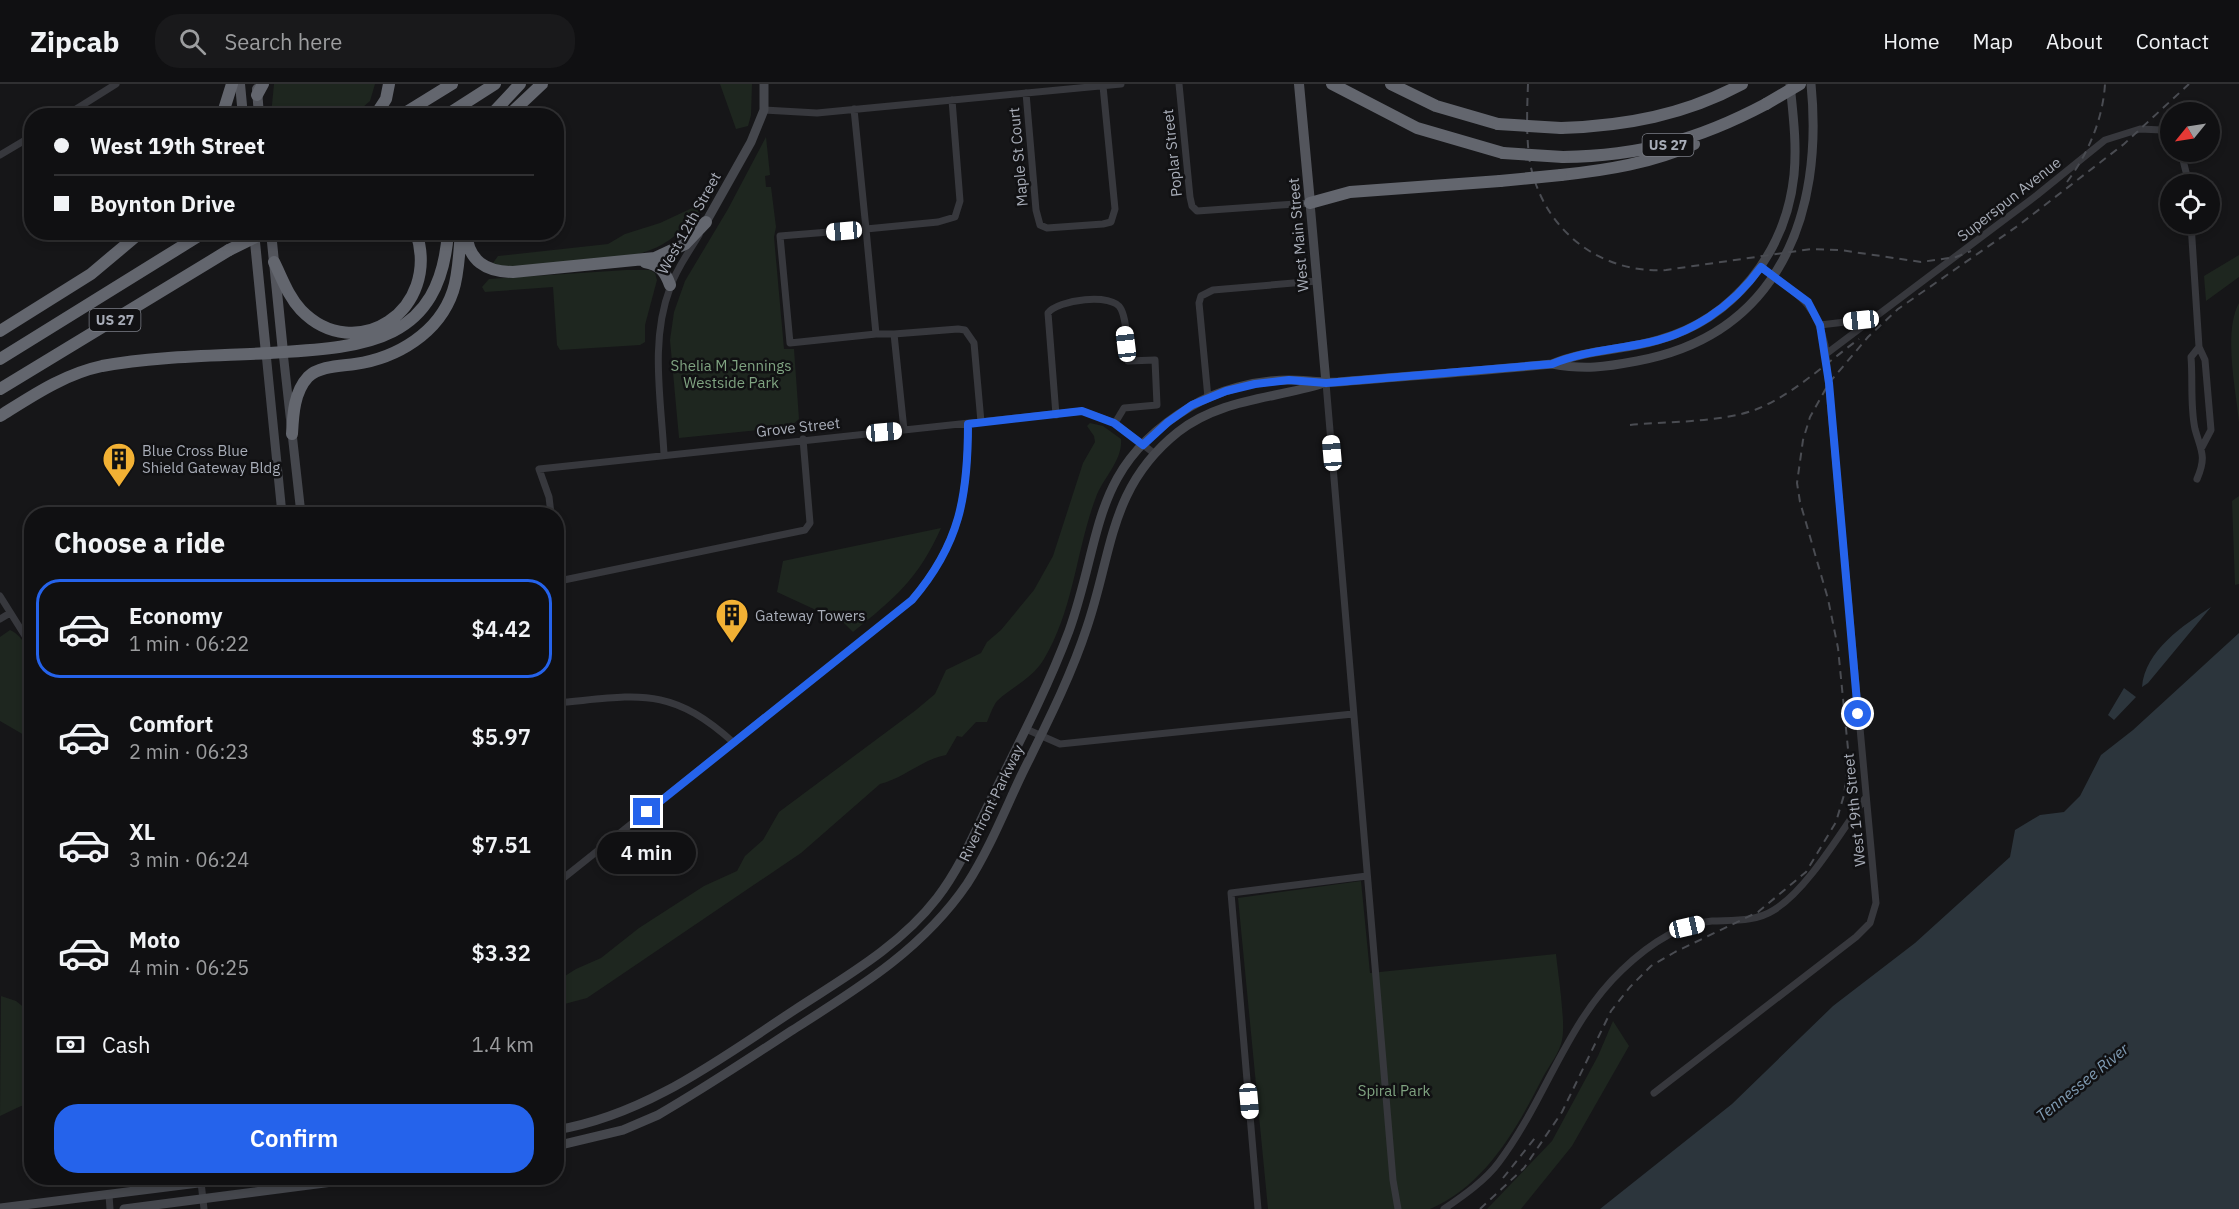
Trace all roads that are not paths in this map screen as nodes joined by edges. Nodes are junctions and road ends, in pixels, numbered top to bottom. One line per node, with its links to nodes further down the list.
1 (116, 84): 23 (street)
2 (232, 84): 24 (highway)
3 (240, 84): 25 (main road)
4 (389, 84): 27 (highway)
5 (452, 84): 28 (highway)
6 (495, 84): 29 (highway)
7 (520, 84): 30 (highway)
8 (542, 84): 31 (highway)
9 (764, 84): 33 (main road, West 12th Street)
10 (1121, 84): 19 (street)
11 (1179, 84): 38 (street, Poplar Street)
12 (1299, 84): 38 (main road, West Main Street)
13 (1332, 84): 34 (highway, US 27, bridge)
14 (1391, 84): 15 (highway, US 27, bridge)
15 (1742, 84)
16 (1790, 84): 55 (main road, Riverfront Parkway)
17 (1800, 84): 34 (highway, US 27, bridge)
18 (1811, 84): 56 (main road, Riverfront Parkway)
19 (1103, 86): 21 (street); 21 (street, Maple St Court)
20 (259, 88): 26 (main road)
21 (1026, 93): 22 (street)
22 (952, 100): 32 (street); 40 (street)
23 (78, 108)
24 (224, 108)
25 (242, 108)
26 (260, 108)
27 (380, 108)
28 (413, 108)
29 (458, 108)
30 (498, 108)
31 (516, 108)
32 (854, 109): 33 (street); 40 (street)
33 (764, 110): 39 (main road, West 12th Street)
34 (1737, 119): 38 (highway, bridge)
35 (2160, 130): 59 (street, Superspun Avenue)
36 (24, 141): 37 (street)
37 (0, 155)
38 (1310, 203): 57 (main road, West Main Street)
39 (706, 222): 53 (highway); 58 (street, West 12th Street)
40 (866, 229): 62 (street); 62 (street)
41 (2192, 234): 64 (street)
42 (131, 240): 61 (highway)
43 (192, 240): 68 (highway, US 27)
44 (244, 240): 52 (highway, US 27, bridge)
45 (250, 240): 52 (highway, bridge)
46 (257, 240): 66 (main road)
47 (272, 240): 54 (main road)
48 (418, 240): 54 (highway)
49 (447, 240): 65 (highway)
50 (460, 240): 79 (highway)
51 (468, 240): 53 (highway)
52 (229, 250): 71 (highway, US 27)
53 (638, 260): 58 (highway)
54 (274, 262): 65 (main road)
55 (1761, 267): 56 (street, West 19th Street); 69 (main road, Riverfront Parkway)
56 (1774, 277): 60 (street, West 19th Street); 69 (main road, Riverfront Parkway)
57 (1317, 281): 70 (main road, West Main Street); 72 (street)
58 (670, 285): 83 (street, West 12th Street)
59 (1874, 319): 60 (street); 67 (street, Superspun Avenue)
60 (1820, 325): 67 (street, West 19th Street)
61 (0, 331)
62 (876, 334): 63 (street)
63 (894, 334): 75 (street); 78 (street)
64 (2199, 346): 82 (street); 82 (street)
65 (283, 352): 66 (highway); 79 (main road)
66 (266, 353): 74 (highway); 86 (main road)
67 (1826, 354): 99 (street, West 19th Street)
68 (0, 358)
69 (1552, 364): 70 (main road, Riverfront Parkway)
70 (1326, 383): 72 (main road, Riverfront Parkway); 84 (main road, Riverfront Parkway); 95 (street)
71 (0, 389)
72 (1208, 398): 81 (main road, Riverfront Parkway)
73 (1056, 415): 75 (street, Grove Street); 76 (street, Grove Street); 76 (street)
74 (0, 416)
75 (981, 422): 77 (street, Grove Street)
76 (1114, 423): 81 (street, Grove Street)
77 (968, 424): 78 (street, Grove Street); 98 (street)
78 (904, 430): 80 (street, Grove Street)
79 (292, 434): 87 (main road)
80 (803, 439): 83 (street, Grove Street); 89 (street)
81 (1143, 445): 84 (street, Grove Street); 96 (main road, Riverfront Parkway)
82 (2202, 447): 85 (street)
83 (664, 454): 88 (street, Grove Street)
84 (1155, 454): 97 (main road, Riverfront Parkway)
85 (2197, 479)
86 (281, 507)
87 (300, 507)
88 (550, 507)
89 (564, 580)
90 (0, 596): 91 (street)
91 (10, 613): 92 (street); 93 (street)
92 (0, 619)
93 (24, 634)
94 (564, 702): 98 (street)
95 (1353, 714): 97 (street); 100 (street)
96 (1026, 729): 97 (street); 103 (main road, Riverfront Parkway)
97 (1041, 736): 105 (main road, Riverfront Parkway)
98 (734, 743): 101 (street)
99 (1866, 797): 102 (street, West 19th Street); 117 (street)
100 (1367, 876): 115 (street); 116 (street)
101 (564, 878)
102 (1654, 1093)
103 (599, 1121): 104 (main road, Riverfront Parkway); 105 (street)
104 (564, 1129)
105 (602, 1136): 106 (main road, Riverfront Parkway)
106 (564, 1144)
107 (180, 1185): 110 (main road)
108 (201, 1185): 111 (street)
109 (316, 1185): 111 (main road)
110 (108, 1195): 112 (main road); 113 (street)
111 (203, 1204): 114 (main road)
112 (0, 1208)
113 (110, 1209)
114 (124, 1209)
115 (1258, 1209)
116 (1398, 1209)
117 (1444, 1209)

